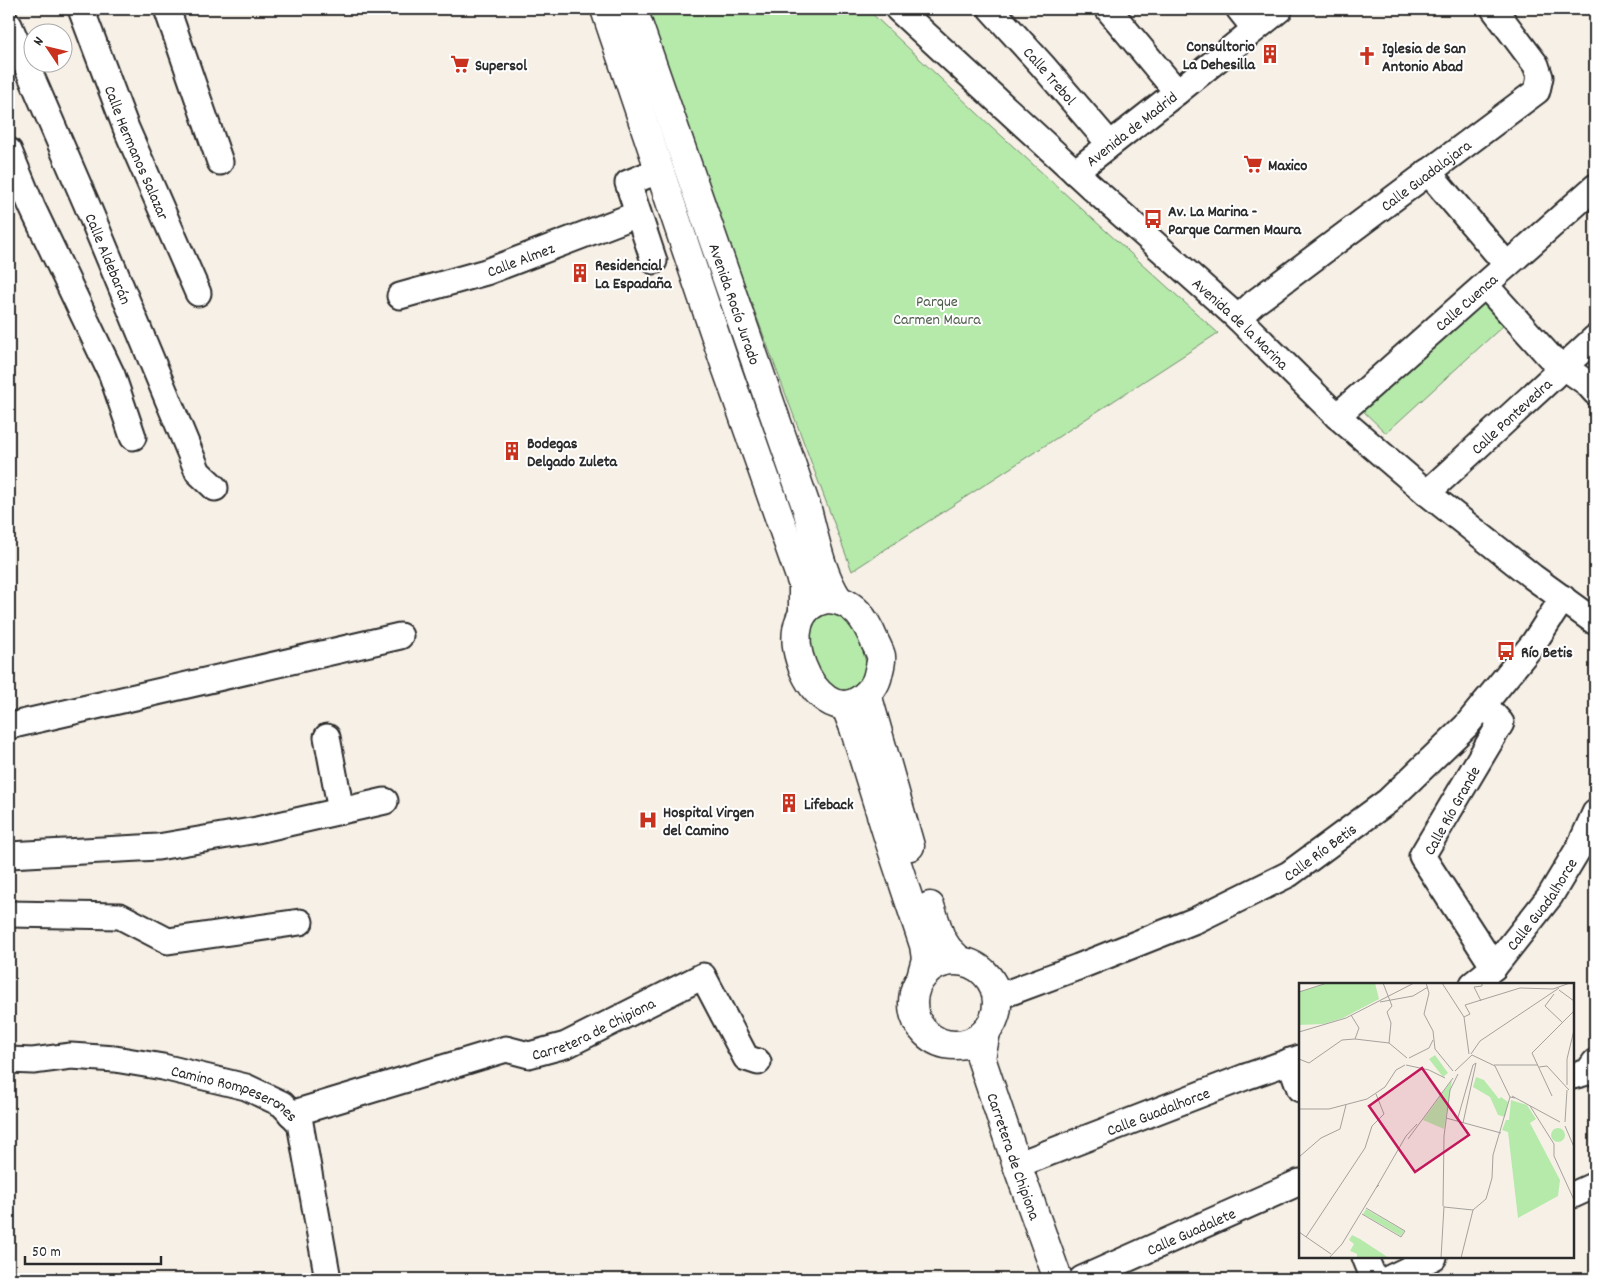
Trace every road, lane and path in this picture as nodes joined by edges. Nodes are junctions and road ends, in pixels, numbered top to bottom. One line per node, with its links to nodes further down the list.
1 (81, 9): 25 (street, Calle Hermanos Salazar)
2 (167, 9): 16 (street)
3 (605, 9): 17 (main road, Avenida Rocío Jurado)
4 (633, 9): 36 (main road, Avenida Rocío Jurado)
5 (898, 9): 18 (street, Avenida de la Marina)
6 (991, 9): 14 (street, Calle Trebol)
7 (1108, 9): 13 (street)
8 (1239, 9): 12 (street)
9 (1280, 9): 12 (street, Avenida de Madrid)
10 (1494, 9): 19 (street, Calle Guadalajara)
11 (9, 25): 33 (street, Calle Aldebarán)
12 (1255, 29): 13 (street, Avenida de Madrid)
13 (1177, 92): 14 (street, Avenida de Madrid)
14 (1109, 143): 18 (street, Avenida de Madrid)
15 (9, 151): 32 (street)
16 (220, 162)
17 (660, 170): 21 (street); 37 (main road, Avenida Rocío Jurado)
18 (1074, 172): 27 (street, Avenida de la Marina)
19 (1428, 172): 23 (street); 27 (street, Calle Guadalajara)
20 (1595, 187): 23 (street, Calle Cuenca)
21 (638, 214): 22 (street); 26 (street, Calle Almez)
22 (654, 261)
23 (1507, 265): 24 (street, Calle Cuenca)
24 (1485, 285): 29 (street); 31 (street, Calle Cuenca)
25 (198, 293)
26 (400, 296)
27 (1238, 318): 31 (street, Avenida de la Marina)
28 (1595, 338): 29 (street, Calle Pontevedra)
29 (1564, 368): 30 (street); 34 (street, Calle Pontevedra)
30 (1595, 392)
31 (1337, 416): 34 (street, Avenida de la Marina)
32 (132, 437)
33 (215, 488)
34 (1427, 493): 35 (street, Avenida de la Marina)
35 (1563, 598): 38 (street, Avenida de la Marina); 41 (street, Calle Río Betis)
36 (838, 600): 37 (main road); 40 (main road)
37 (803, 613): 40 (main road)
38 (1595, 622)
39 (400, 636): 42 (street)
40 (856, 700): 50 (main road); 52 (main road)
41 (1484, 704): 51 (street, Calle Río Grande); 54 (street, Calle Río Betis)
42 (9, 726)
43 (327, 738): 45 (street)
44 (385, 801): 45 (street)
45 (341, 811): 47 (street)
46 (1595, 813): 51 (street, Calle Guadalhorce)
47 (9, 855)
48 (9, 914): 49 (street)
49 (300, 922)
50 (960, 961): 52 (main road); 54 (main road)
51 (1494, 967): 53 (street, Calle Guadalhorce)
52 (921, 977): 56 (main road)
53 (1474, 983)
54 (997, 997): 55 (main road)
55 (986, 1032): 56 (main road); 62 (main road, Carretera de Chipiona)
56 (943, 1044): 69 (main road, Carretera de Chipiona)
57 (9, 1060): 61 (street, Camino Rompeserones)
58 (1295, 1060): 60 (street); 62 (street, Calle Guadalhorce)
59 (758, 1062): 61 (street, Carretera de Chipiona)
60 (1299, 1083)
61 (291, 1114): 68 (street, Camino Rompeserones)
62 (1016, 1165): 70 (main road, Carretera de Chipiona)
63 (1299, 1182): 71 (street, Calle Guadalete)
64 (1595, 1186): 65 (street)
65 (1574, 1195)
66 (1365, 1258): 72 (street)
67 (1432, 1258): 73 (street)
68 (328, 1279)
69 (1040, 1279)
70 (1058, 1279)
71 (1082, 1279)
72 (1374, 1279)
73 (1388, 1279)

